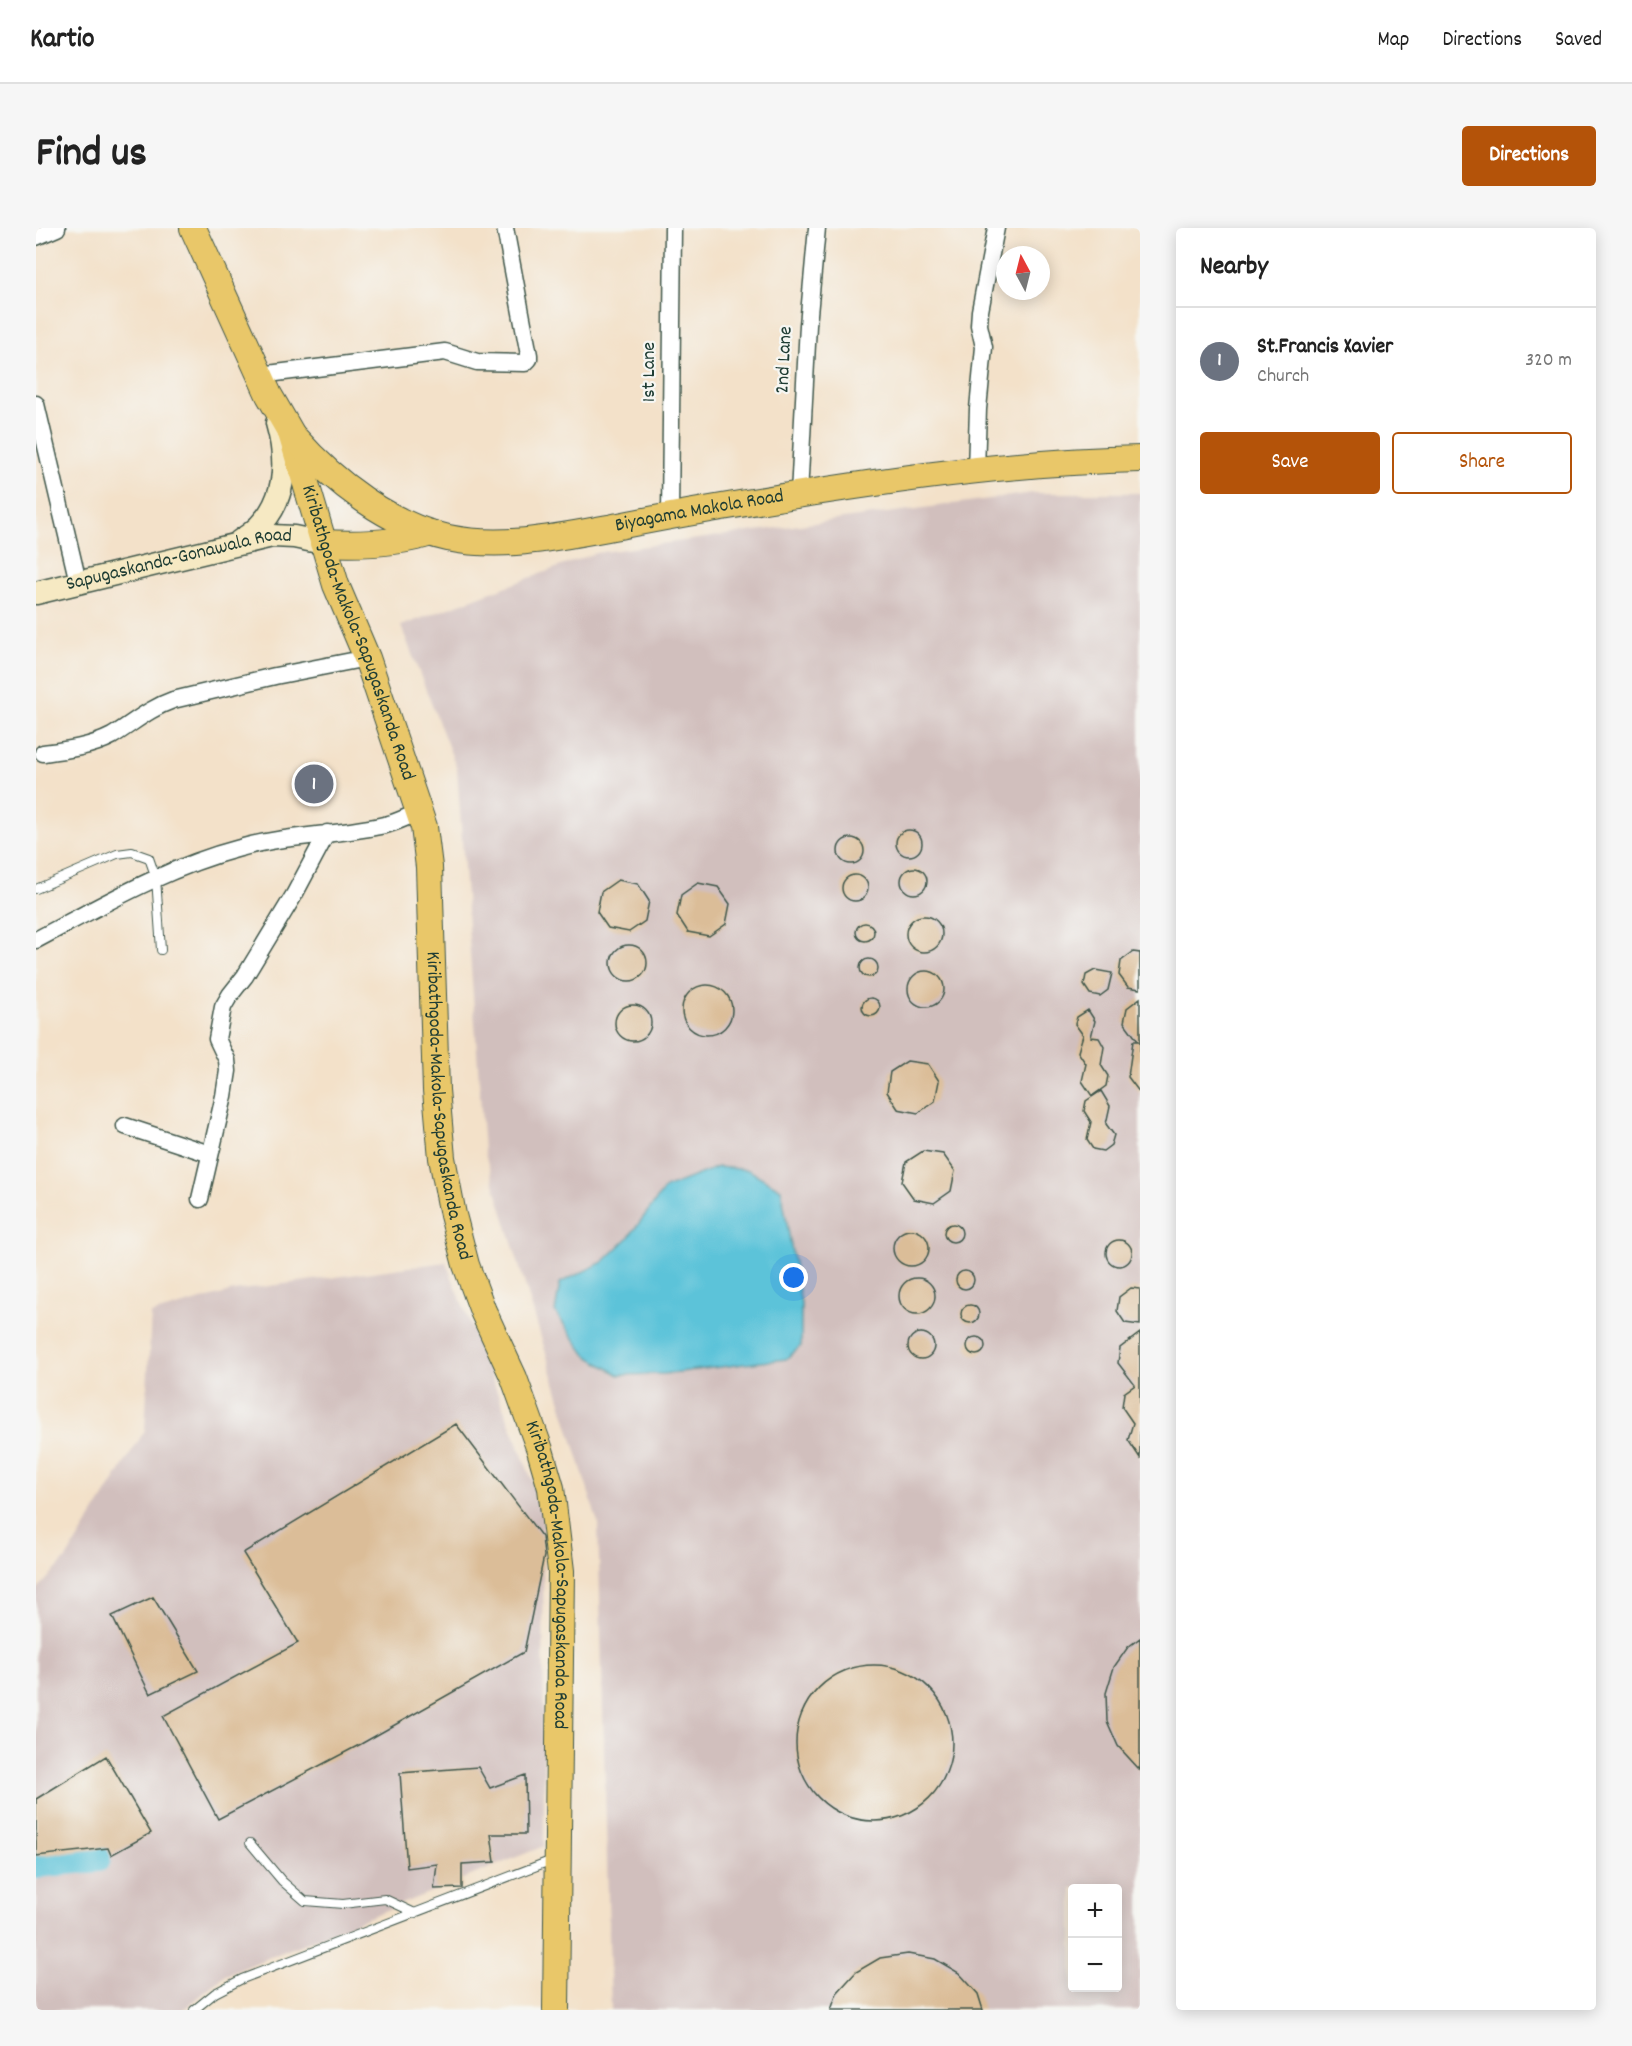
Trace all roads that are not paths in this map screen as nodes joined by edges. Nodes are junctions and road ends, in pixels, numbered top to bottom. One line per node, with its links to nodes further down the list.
1 (57, 228): 7 (street)
2 (193, 228): 8 (main road, Kiribathgoda-Makola-Sapugaskanda Road)
3 (505, 228): 8 (street)
4 (673, 228): 14 (street, 1st Lane)
5 (817, 228): 13 (street, 2nd Lane)
6 (996, 228): 12 (street)
7 (36, 237)
8 (265, 385): 10 (main road, Kiribathgoda-Makola-Sapugaskanda Road); 17 (street)
9 (36, 404): 18 (street)
10 (291, 433): 15 (main road, Biyagama Makola Road); 16 (main road, Kiribathgoda-Makola-Sapugaskanda Road)
11 (1140, 459): 12 (main road, Biyagama Makola Road)
12 (976, 470): 13 (main road, Biyagama Makola Road)
13 (799, 494): 14 (main road, Biyagama Makola Road)
14 (670, 516): 15 (main road, Biyagama Makola Road)
15 (431, 533): 16 (main road)
16 (323, 543): 17 (street, Sapugaskanda-Gonawala Road); 20 (main road, Kiribathgoda-Makola-Sapugaskanda Road)
17 (230, 546): 18 (street, Sapugaskanda-Gonawala Road)
18 (78, 582): 19 (street, Sapugaskanda-Gonawala Road)
19 (36, 593)
20 (367, 658): 21 (street); 22 (main road, Kiribathgoda-Makola-Sapugaskanda Road)
21 (43, 753)
22 (419, 812): 23 (street); 32 (main road, Kiribathgoda-Makola-Sapugaskanda Road)
23 (327, 833): 24 (street); 29 (street)
24 (156, 878): 25 (lane); 26 (street); 27 (lane)
25 (36, 889)
26 (36, 940)
27 (161, 950)
28 (125, 1126): 29 (street)
29 (210, 1154): 30 (street)
30 (200, 1199)
31 (249, 1843): 33 (lane)
32 (558, 1857): 33 (lane); 35 (main road, Kiribathgoda-Makola-Sapugaskanda Road)
33 (415, 1913): 34 (lane)
34 (194, 2010)
35 (556, 2010)

